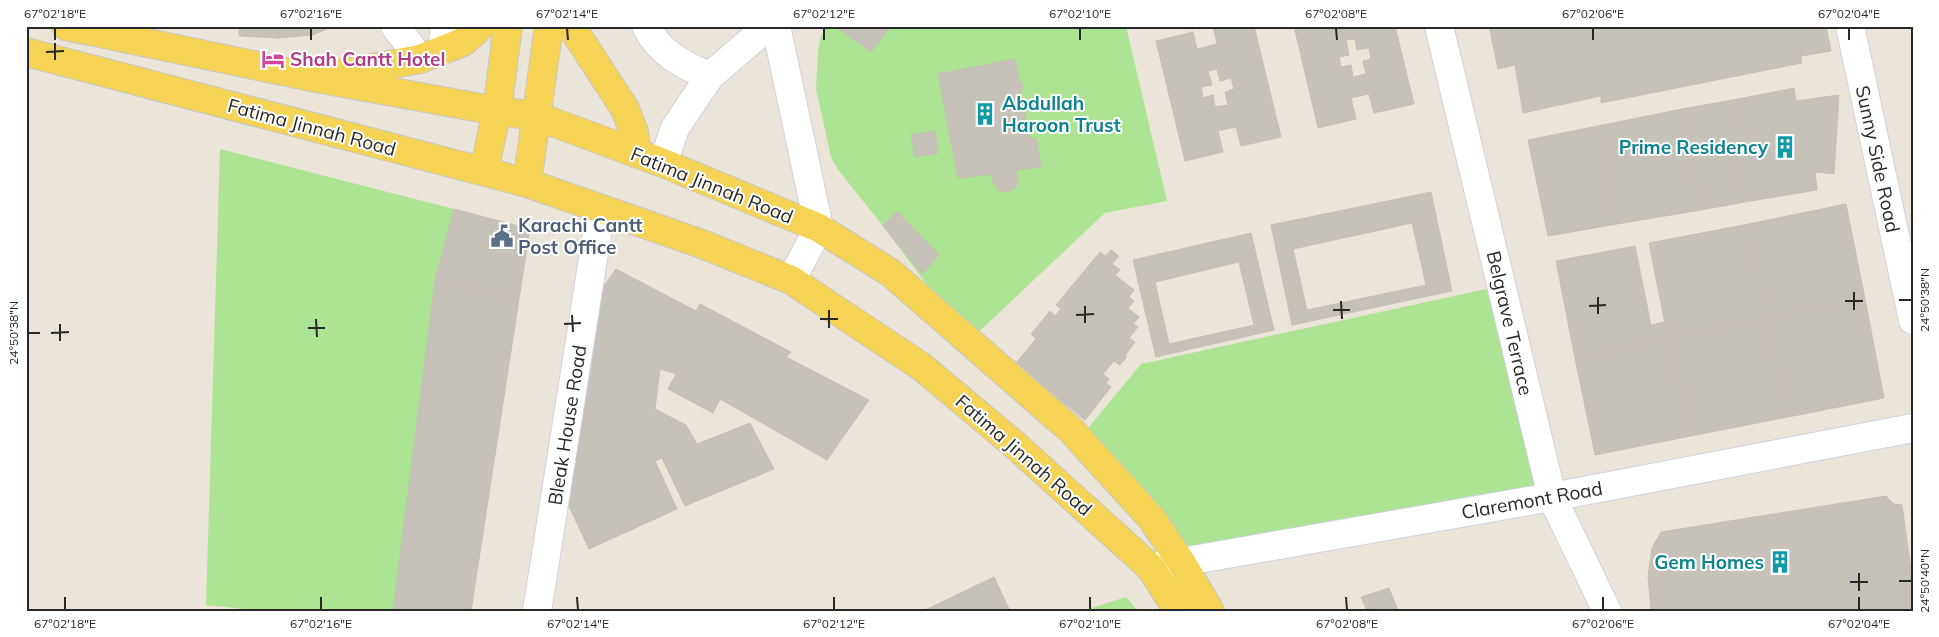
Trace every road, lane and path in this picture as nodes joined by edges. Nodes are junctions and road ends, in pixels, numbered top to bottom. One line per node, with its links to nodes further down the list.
1 (66, 26): 15 (main road, Fatima Jinnah Road)
2 (395, 26): 12 (street)
3 (481, 26): 12 (main road)
4 (508, 26): 16 (main road)
5 (549, 26): 17 (main road)
6 (571, 26): 18 (main road)
7 (768, 26): 14 (street)
8 (776, 26): 23 (street)
9 (1439, 26): 27 (street, Belgrave Terrace)
10 (1850, 26): 25 (street, Sunny Side Road)
11 (652, 35): 14 (street)
12 (436, 45): 15 (main road)
13 (26, 52): 20 (main road, Fatima Jinnah Road)
14 (710, 76): 19 (street)
15 (316, 78): 16 (main road, Fatima Jinnah Road)
16 (497, 111): 17 (main road, Fatima Jinnah Road); 20 (main road)
17 (536, 116): 18 (main road, Fatima Jinnah Road); 21 (main road)
18 (637, 154): 19 (main road, Fatima Jinnah Road)
19 (663, 163): 23 (main road, Fatima Jinnah Road)
20 (484, 171): 21 (main road, Fatima Jinnah Road)
21 (527, 183): 22 (main road, Fatima Jinnah Road)
22 (601, 209): 24 (main road, Fatima Jinnah Road); 30 (street, Bleak House Road)
23 (819, 228): 24 (street); 28 (main road, Fatima Jinnah Road)
24 (791, 280): 29 (main road, Fatima Jinnah Road)
25 (1913, 320)
26 (1913, 428): 27 (street, Claremont Road)
27 (1552, 497): 28 (street, Claremont Road); 33 (street, Belgrave Terrace)
28 (1181, 562): 29 (street, Claremont Road); 32 (main road, Fatima Jinnah Road)
29 (1151, 568): 31 (main road, Fatima Jinnah Road)
30 (537, 611)
31 (1178, 611)
32 (1210, 611)
33 (1607, 611)

